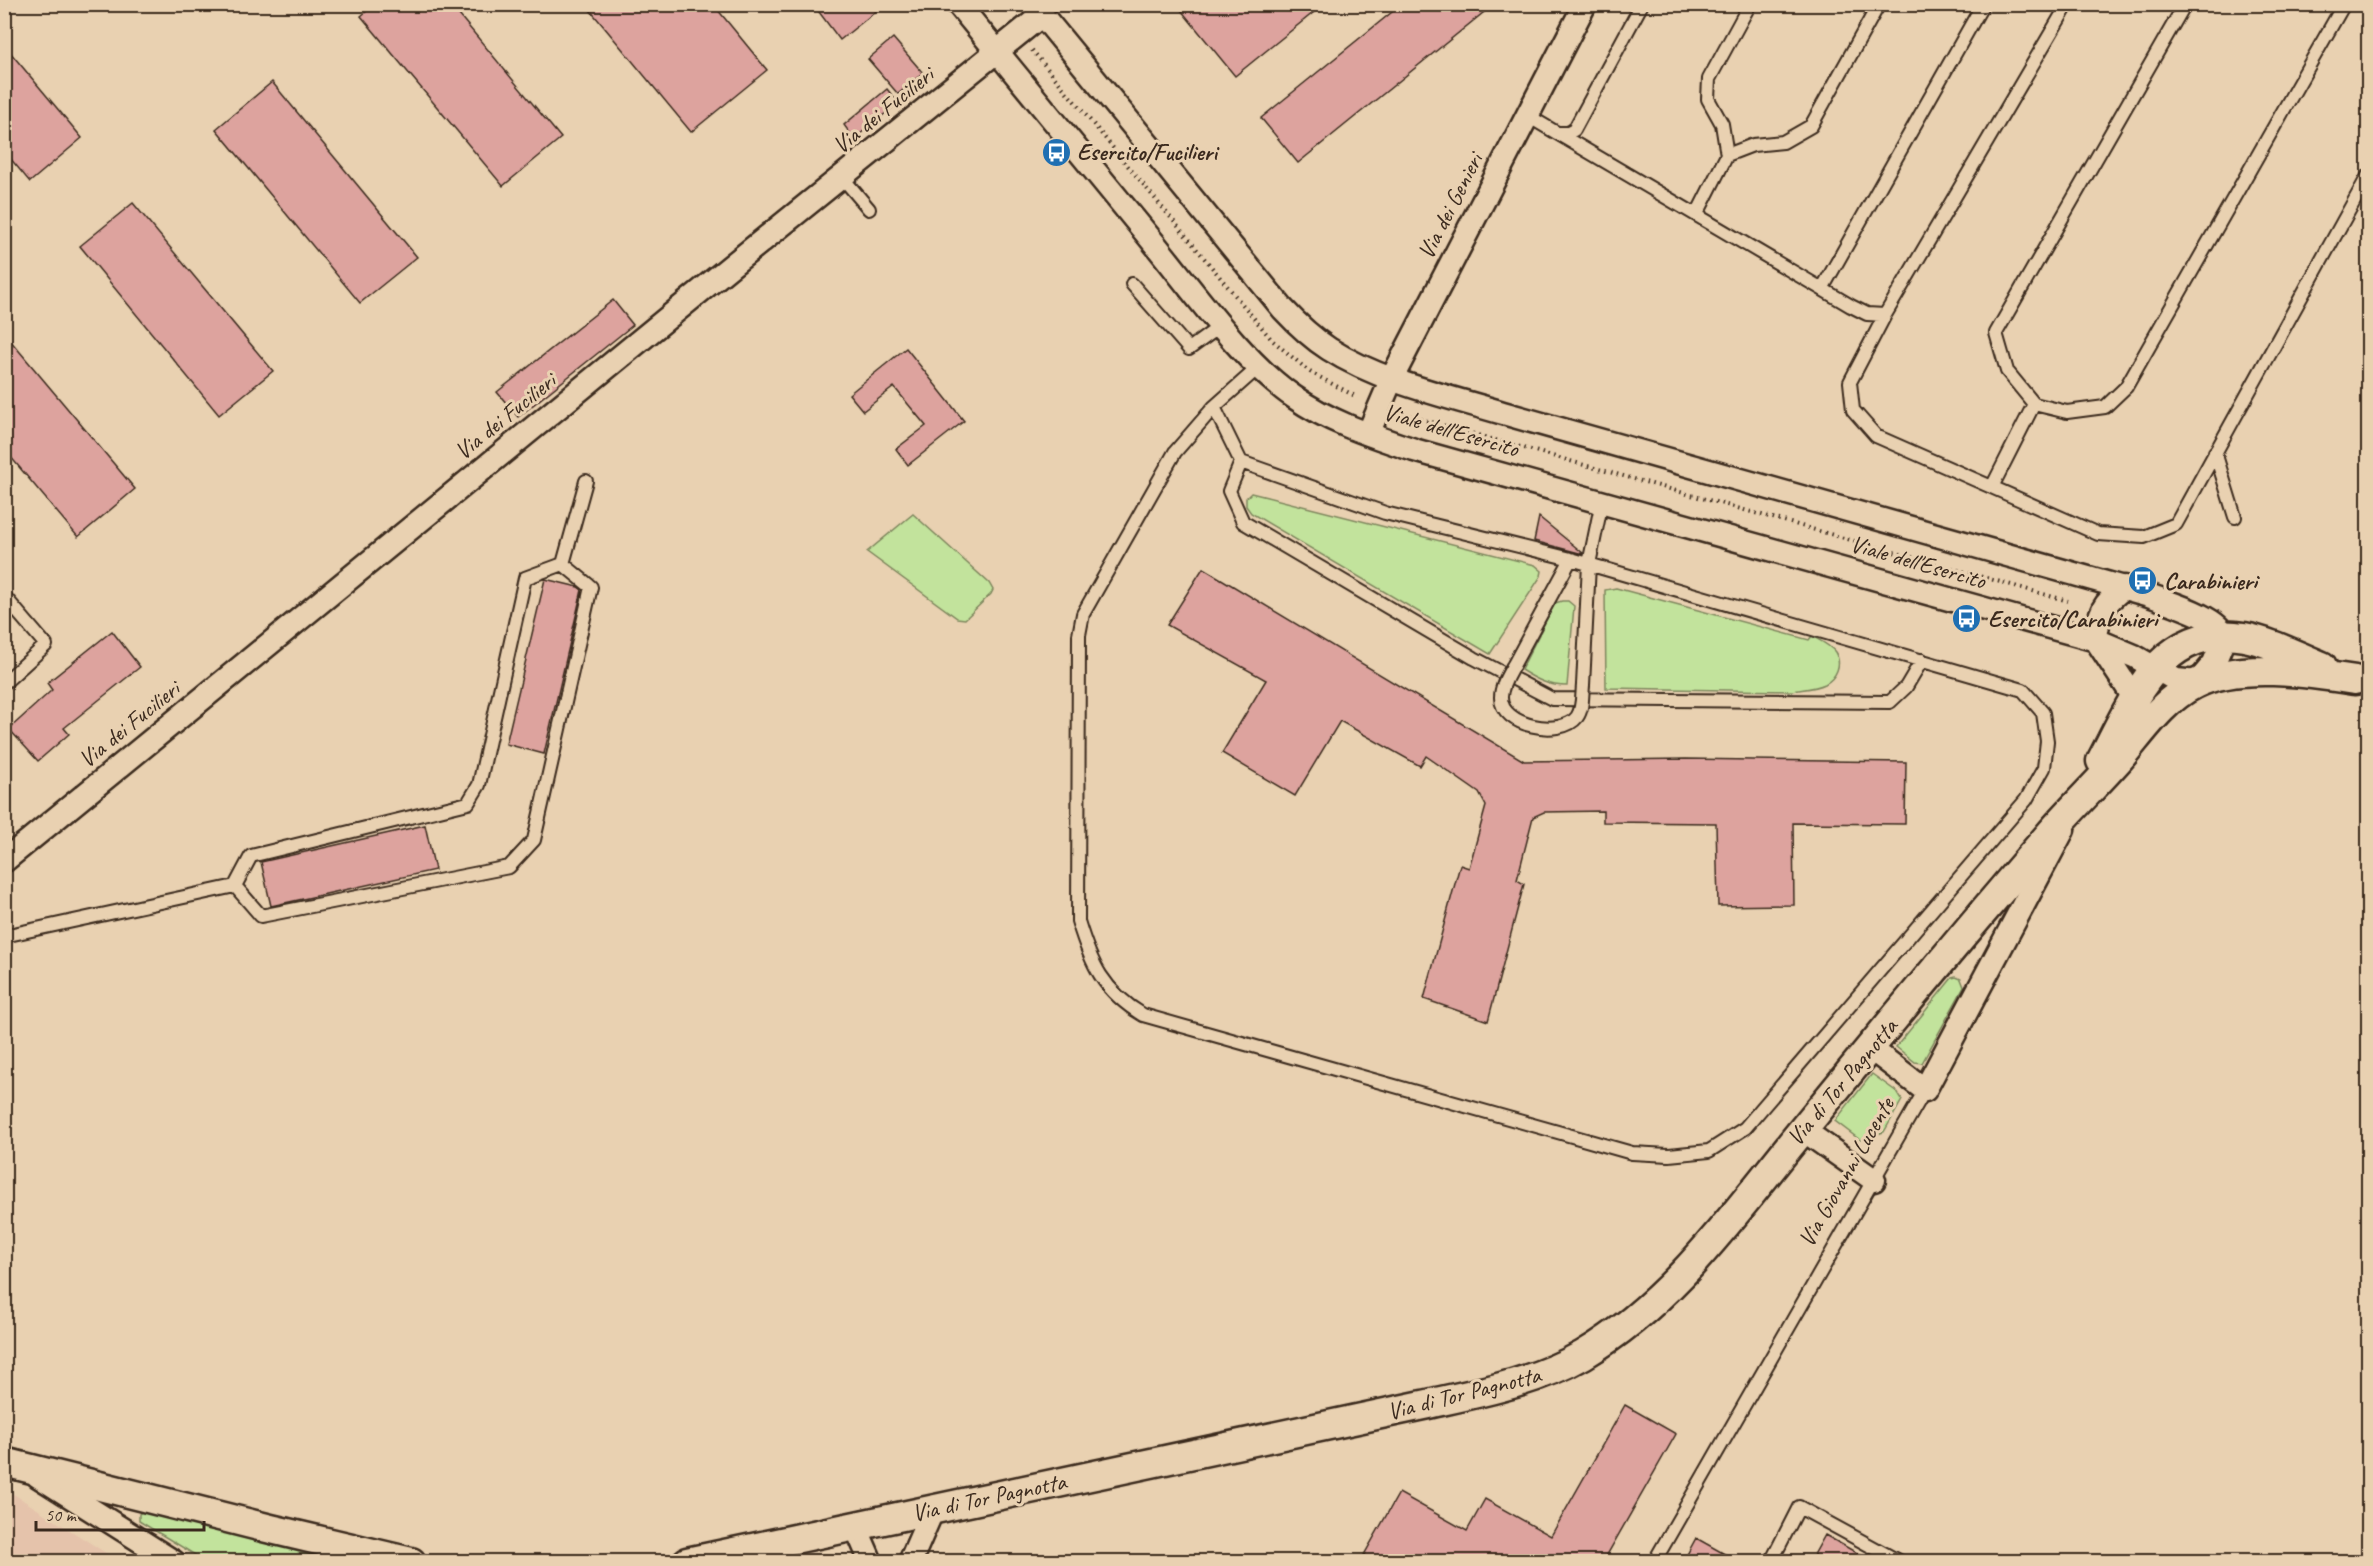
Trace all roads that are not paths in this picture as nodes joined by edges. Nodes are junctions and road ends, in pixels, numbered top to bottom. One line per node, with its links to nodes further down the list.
1 (958, 4): 11 (street, Viale dell'Esercito)
2 (1586, 4): 12 (street, Via dei Genieri)
3 (1642, 4): 13 (lane)
4 (1750, 4): 14 (lane)
5 (1879, 4): 14 (lane)
6 (1983, 4): 20 (lane)
7 (2068, 4): 21 (lane)
8 (2185, 4): 25 (lane)
9 (2344, 4): 25 (lane)
10 (1038, 10): 11 (street, Via dei Fucilieri); 24 (street, Viale dell'Esercito)
11 (997, 53): 16 (street, Via dei Fucilieri); 22 (street, Viale dell'Esercito)
12 (1528, 116): 13 (lane); 24 (street, Via dei Genieri)
13 (1558, 133): 18 (lane)
14 (1727, 154): 18 (lane)
15 (2368, 176): 28 (lane)
16 (842, 177): 17 (lane); 48 (street, Via dei Fucilieri)
17 (869, 209)
18 (1696, 214): 20 (lane)
19 (1132, 284): 22 (lane)
20 (1822, 289): 21 (lane)
21 (1885, 315): 31 (lane)
22 (1222, 326): 23 (street, Viale dell'Esercito)
23 (1259, 367): 26 (lane); 27 (street, Viale dell'Esercito)
24 (1392, 378): 27 (street, Via dei Genieri); 37 (street, Viale dell'Esercito)
25 (2034, 404): 31 (lane)
26 (1214, 408): 29 (lane); 41 (lane)
27 (1368, 434): 32 (street, Viale dell'Esercito)
28 (2215, 452): 31 (lane); 33 (lane)
29 (1240, 462): 34 (lane); 41 (lane)
30 (586, 480): 35 (lane)
31 (1992, 487)
32 (1602, 501): 36 (lane); 40 (street, Viale dell'Esercito)
33 (2235, 517)
34 (1571, 559): 36 (lane); 36 (lane, bridge)
35 (563, 564): 49 (lane); 49 (lane)
36 (1589, 564): 41 (lane)
37 (2125, 587): 39 (street, Viale dell'Esercito); 40 (street)
38 (4, 596): 45 (lane)
39 (2225, 636): 42 (street, Via di Tor Pagnotta); 43 (street); 44 (street, Via di Tor Pagnotta)
40 (2096, 640): 42 (street, Viale dell'Esercito); 46 (street)
41 (1922, 660)
42 (2155, 668): 43 (street, Viale dell'Esercito); 46 (street, Via di Tor Pagnotta)
43 (2198, 682): 44 (street, Via di Tor Pagnotta); 47 (street, Via di Tor Pagnotta)
44 (2362, 682)
45 (4, 683)
46 (2135, 699): 47 (street, Via di Tor Pagnotta)
47 (2075, 804): 51 (street, Via di Tor Pagnotta); 52 (street, Via Giovanni Lucente)
48 (4, 861)
49 (235, 886): 50 (lane)
50 (4, 936)
51 (1870, 1048): 52 (street); 53 (street, Via di Tor Pagnotta)
52 (1925, 1090): 54 (lane, Via Giovanni Lucente)
53 (1802, 1129): 54 (street); 56 (street, Via di Tor Pagnotta)
54 (1874, 1180): 63 (lane, Via Giovanni Lucente)
55 (14, 1464): 58 (street); 59 (street)
56 (933, 1509): 57 (street, Via di Tor Pagnotta); 62 (street)
57 (855, 1525): 60 (street, Via di Tor Pagnotta); 61 (street)
58 (174, 1562)
59 (411, 1562)
60 (687, 1562)
61 (871, 1562)
62 (910, 1562)
63 (1654, 1562)
64 (1771, 1562): 65 (lane)
65 (1900, 1562)

